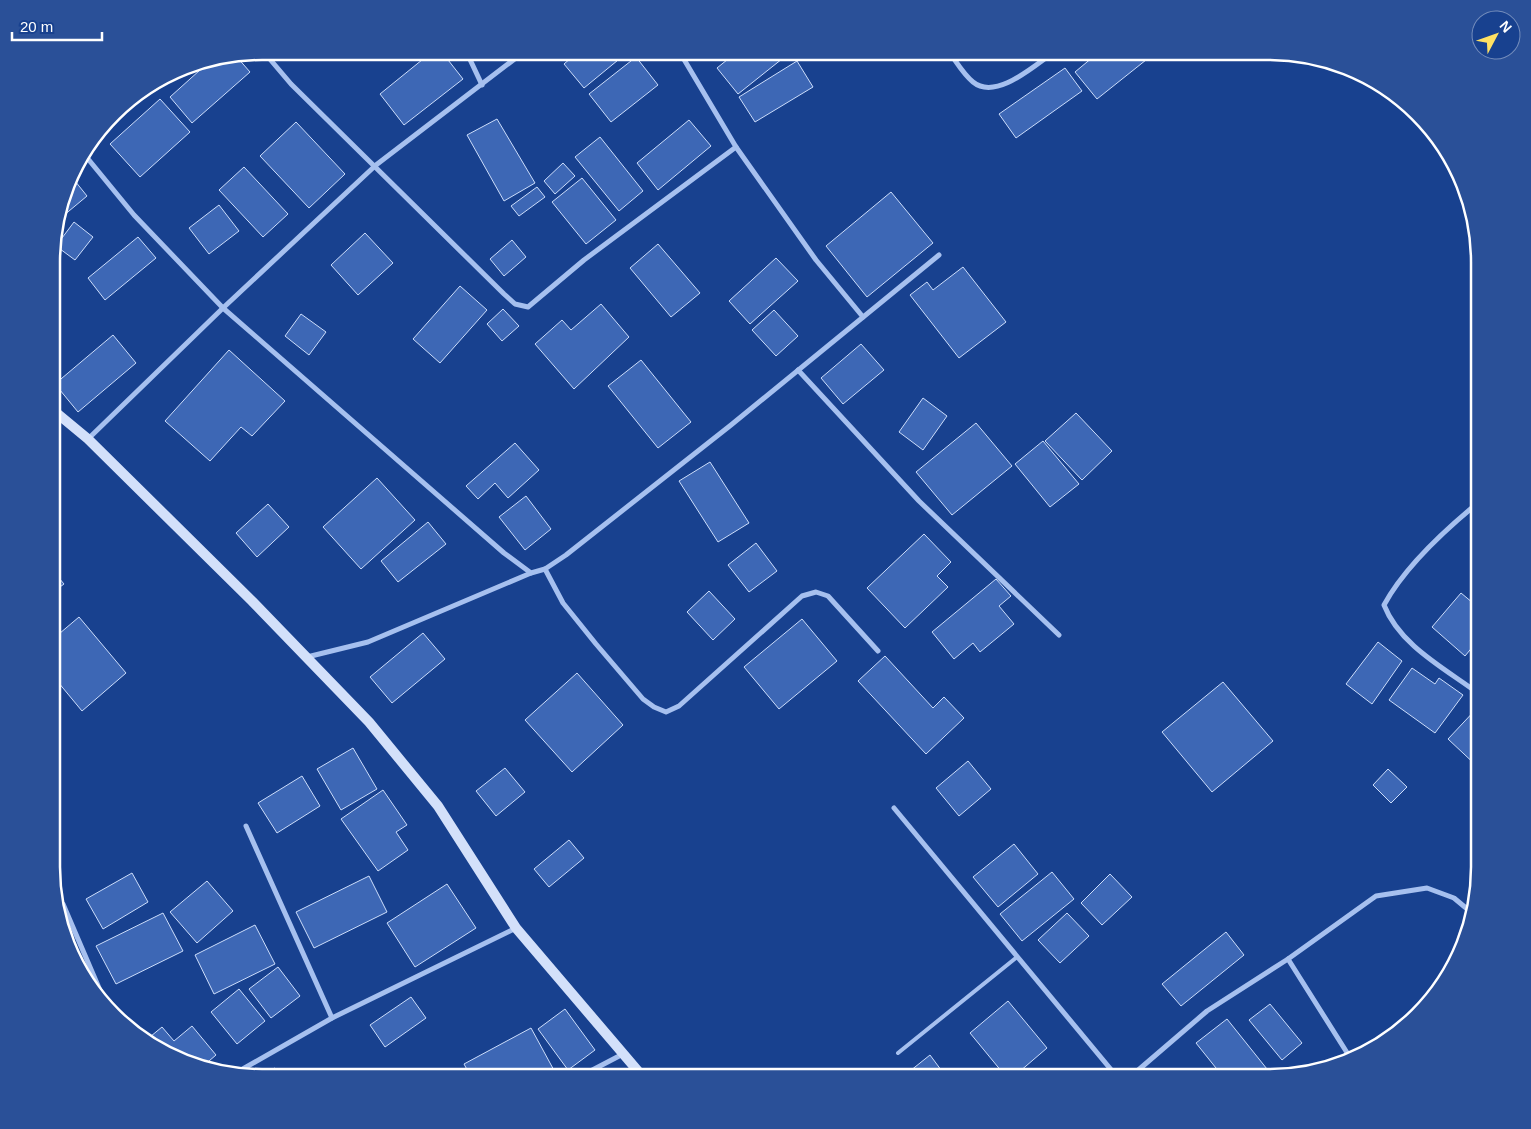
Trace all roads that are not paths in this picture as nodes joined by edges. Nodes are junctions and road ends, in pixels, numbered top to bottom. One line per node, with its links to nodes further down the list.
1 (271, 60): 10 (street)
2 (470, 60): 7 (street)
3 (514, 60): 7 (street)
4 (684, 60): 8 (street)
5 (955, 60): 6 (street)
6 (1042, 60)
7 (482, 85): 10 (street)
8 (736, 147): 10 (street); 13 (street)
9 (88, 159): 12 (street)
10 (376, 165): 12 (street)
11 (939, 255): 13 (street)
12 (223, 308): 16 (street); 19 (street)
13 (863, 317): 14 (street)
14 (798, 370): 18 (street); 20 (street)
15 (60, 416): 16 (street)
16 (88, 440): 22 (street)
17 (1471, 510): 23 (street)
18 (545, 568): 19 (street); 21 (street)
19 (531, 572): 22 (street)
20 (1059, 635)
21 (878, 651)
22 (306, 657): 28 (street)
23 (1471, 688)
24 (894, 808): 29 (street)
25 (246, 826): 32 (street)
26 (1467, 909): 30 (street)
27 (65, 911): 31 (street)
28 (516, 928): 32 (street); 35 (street)
29 (1017, 957): 33 (lane); 39 (street)
30 (1288, 959): 34 (street); 40 (street)
31 (96, 982)
32 (332, 1018): 36 (street)
33 (898, 1053)
34 (1347, 1053)
35 (623, 1054): 37 (street); 38 (street)
36 (244, 1068)
37 (596, 1069)
38 (636, 1069)
39 (1110, 1069)
40 (1140, 1069)

